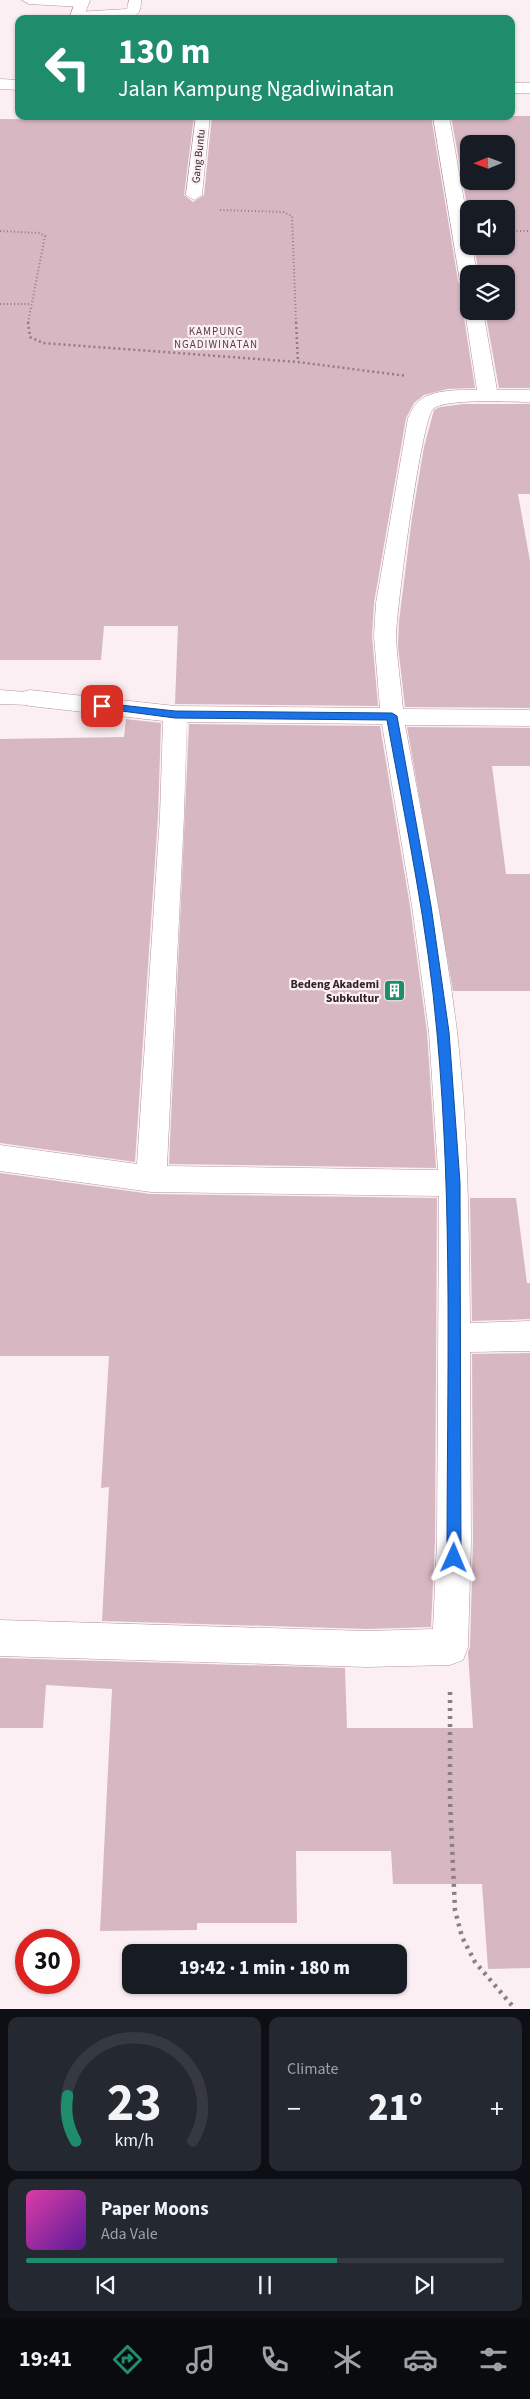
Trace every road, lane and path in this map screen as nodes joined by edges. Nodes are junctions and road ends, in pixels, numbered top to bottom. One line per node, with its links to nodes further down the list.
1 (29, 0): 3 (street)
2 (135, 0): 3 (lane)
3 (80, 9)
4 (0, 84): 5 (street)
5 (15, 85)
6 (515, 88): 7 (street)
7 (530, 88)
8 (203, 120): 10 (lane, Gang Buntu)
9 (441, 120): 15 (street)
10 (194, 195)
11 (214, 210): 19 (path)
12 (0, 231): 17 (path)
13 (515, 231): 14 (path)
14 (530, 231)
15 (466, 265)
16 (0, 304): 17 (path)
17 (30, 304): 19 (path)
18 (475, 320): 21 (street)
19 (298, 362): 20 (path)
20 (459, 396): 21 (street); 26 (street)
21 (488, 396): 22 (street)
22 (530, 396)
23 (0, 697): 24 (lane)
24 (30, 698): 25 (street)
25 (175, 714): 26 (street); 29 (street)
26 (392, 716): 27 (street); 30 (street)
27 (530, 718)
28 (0, 1158): 29 (street)
29 (151, 1179): 30 (street)
30 (454, 1183): 32 (street)
31 (530, 1336): 32 (street)
32 (454, 1338): 34 (street)
33 (0, 1638): 34 (street)
34 (450, 1646): 35 (path)
35 (515, 2009)

